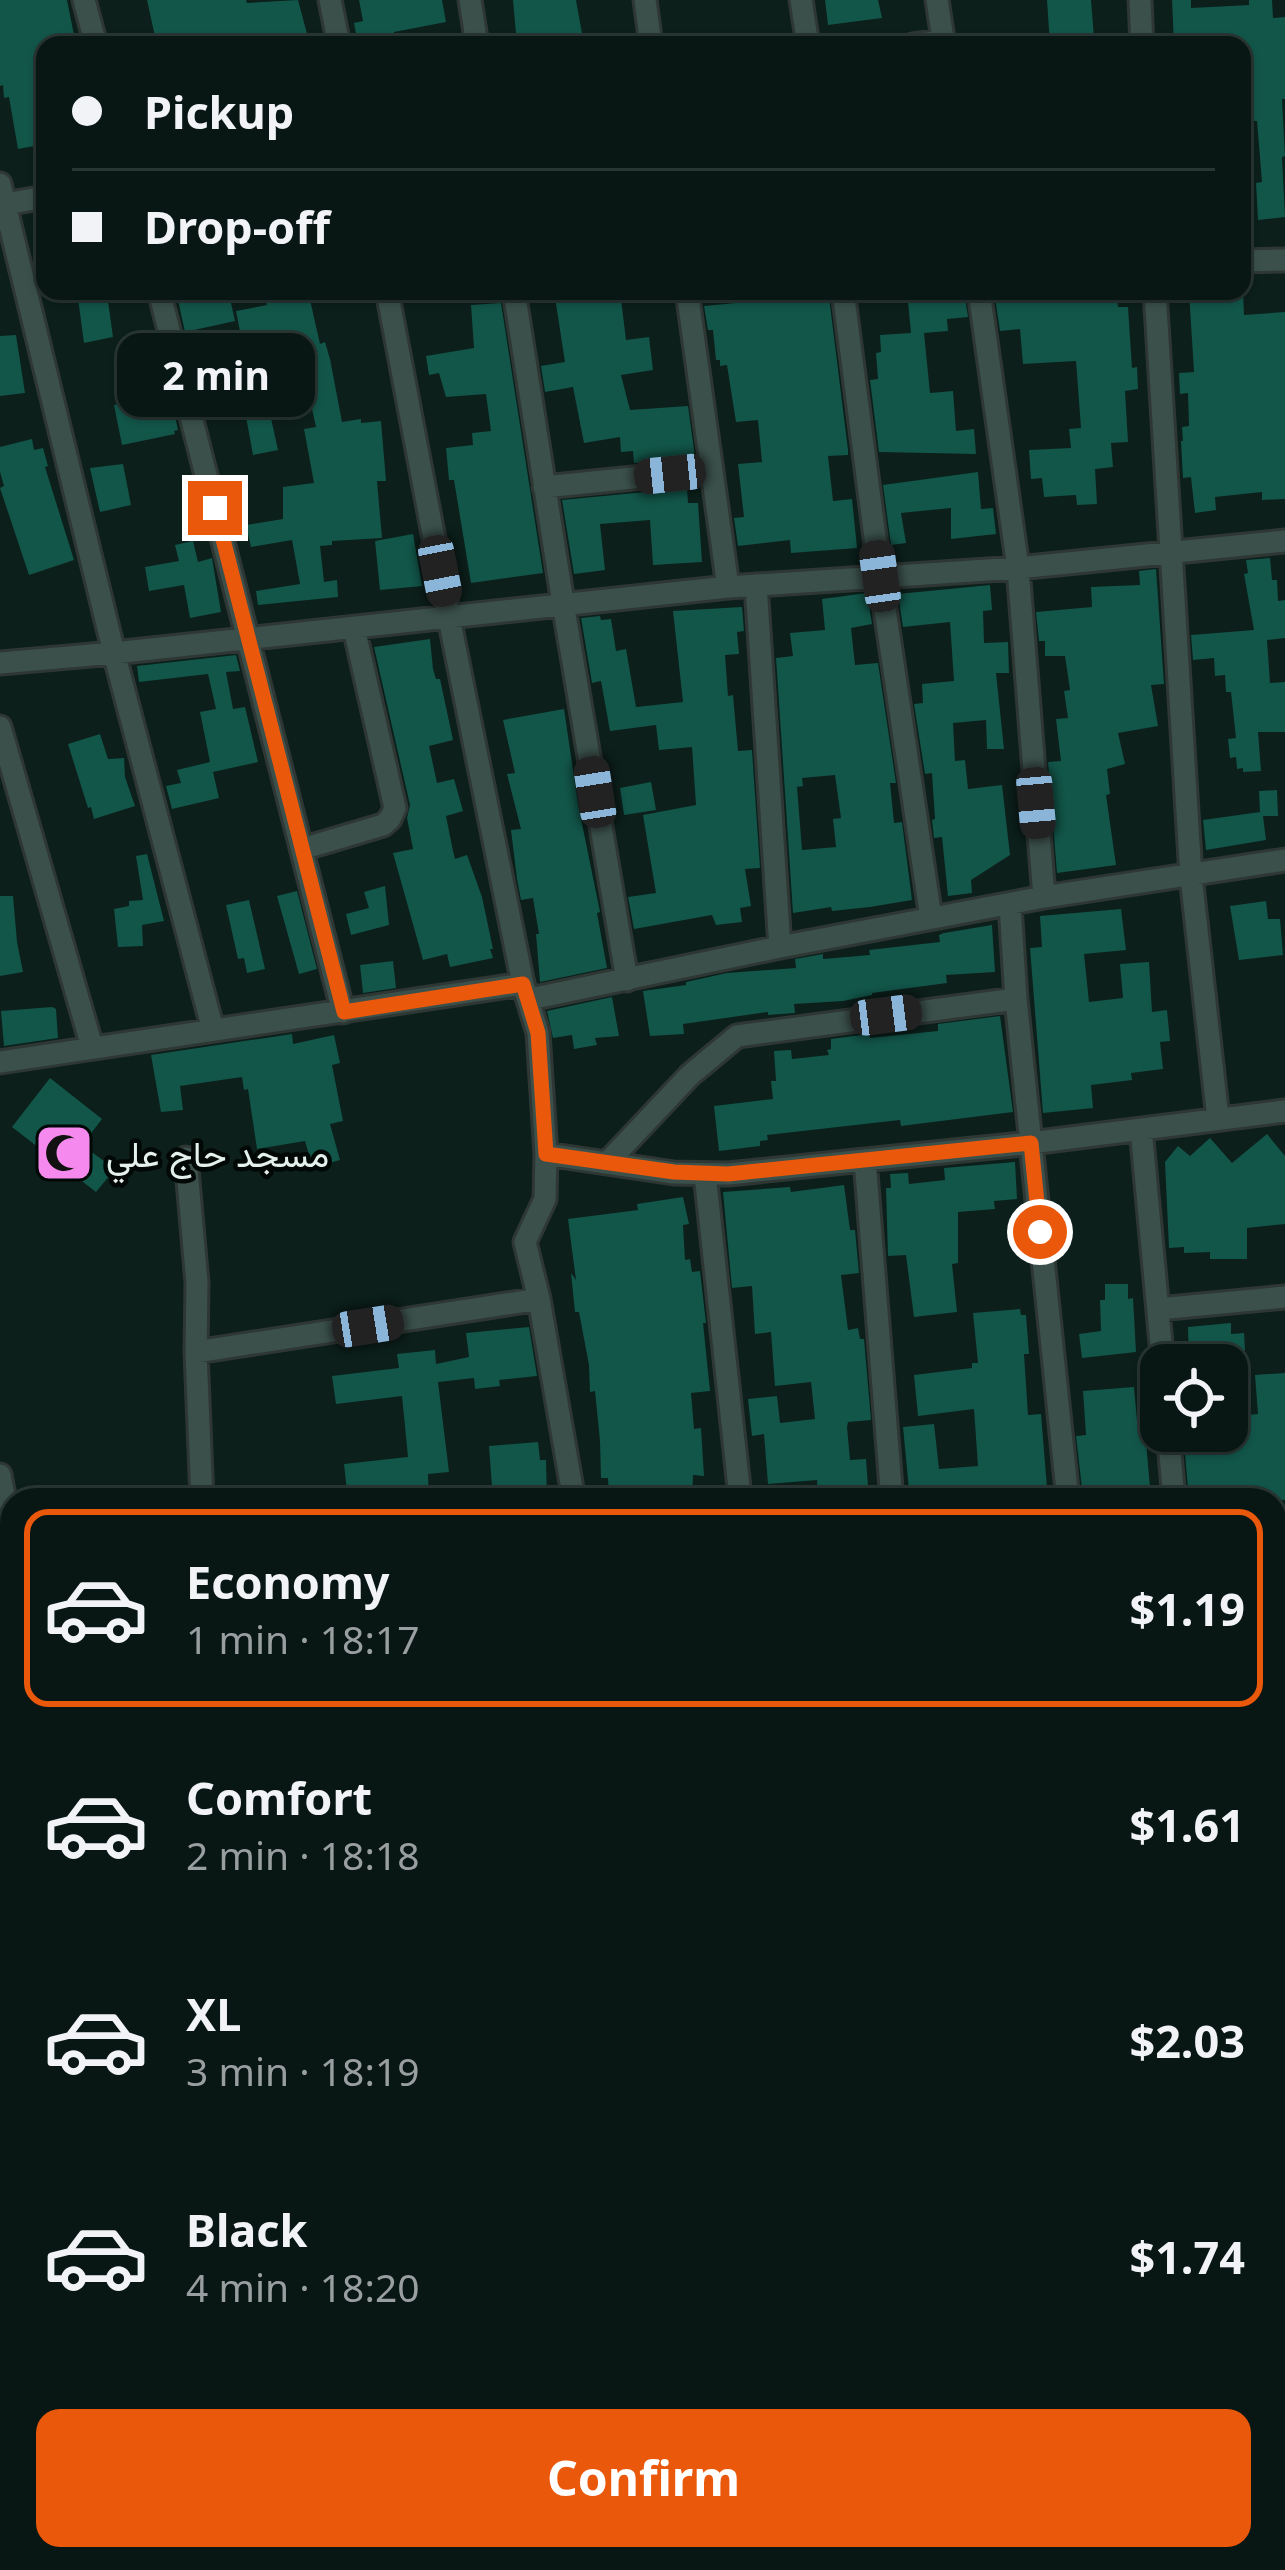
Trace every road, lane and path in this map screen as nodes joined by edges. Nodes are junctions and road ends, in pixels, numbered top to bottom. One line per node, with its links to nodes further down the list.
1 (84, 0): 8 (street)
2 (330, 0): 9 (street)
3 (470, 0): 10 (street)
4 (645, 0): 11 (street)
5 (801, 0): 12 (street)
6 (937, 0): 13 (street)
7 (1140, 0): 14 (street)
8 (93, 36)
9 (337, 36)
10 (476, 36)
11 (650, 36)
12 (807, 36)
13 (943, 36)
14 (1142, 36)
15 (36, 197): 16 (street)
16 (2, 198): 38 (street)
17 (1285, 260): 18 (street)
18 (1251, 261)
19 (161, 300): 37 (street)
20 (389, 300): 35 (street)
21 (515, 300): 27 (street)
22 (688, 300): 26 (street)
23 (845, 300): 31 (street)
24 (980, 300): 30 (street)
25 (1156, 300): 29 (street)
26 (712, 470): 27 (street); 33 (street)
27 (544, 487): 34 (street)
28 (1285, 541): 29 (street)
29 (1170, 552): 30 (street); 43 (street)
30 (1018, 568): 31 (street); 44 (street)
31 (880, 576): 32 (street); 46 (street)
32 (756, 585): 33 (street); 47 (street)
33 (728, 587): 34 (street)
34 (563, 603): 35 (street); 48 (street)
35 (448, 618): 36 (street); 49 (street)
36 (354, 628): 37 (street); 41 (street)
37 (248, 639): 38 (street); 41 (street)
38 (113, 653): 39 (street); 52 (street)
39 (0, 663)
40 (0, 727): 53 (street)
41 (302, 849): 51 (street)
42 (1285, 860): 43 (street)
43 (1191, 876): 44 (street); 56 (street)
44 (1044, 897): 45 (street)
45 (1010, 905): 46 (street); 50 (street)
46 (931, 918): 47 (street)
47 (780, 946): 48 (street)
48 (627, 980): 49 (street)
49 (526, 992): 51 (street); 59 (street)
50 (1016, 999): 58 (street); 62 (street)
51 (344, 1012): 52 (street)
52 (213, 1030): 53 (street)
53 (92, 1047): 54 (street)
54 (0, 1062)
55 (1285, 1111): 56 (street)
56 (1218, 1119): 57 (street)
57 (1141, 1130): 58 (street); 66 (street)
58 (1031, 1143): 61 (street); 74 (street)
59 (546, 1154): 62 (street); 65 (street)
60 (185, 1158): 68 (street)
61 (865, 1160): 63 (street); 73 (street)
62 (607, 1163): 63 (street)
63 (705, 1174): 72 (street)
64 (1285, 1297): 66 (street)
65 (539, 1299): 68 (street); 71 (street)
66 (1158, 1309): 67 (street)
67 (1161, 1344)
68 (196, 1352): 70 (street)
69 (1170, 1452): 75 (street)
70 (202, 1488)
71 (572, 1488)
72 (739, 1488)
73 (891, 1488)
74 (1067, 1488)
75 (1173, 1488)

